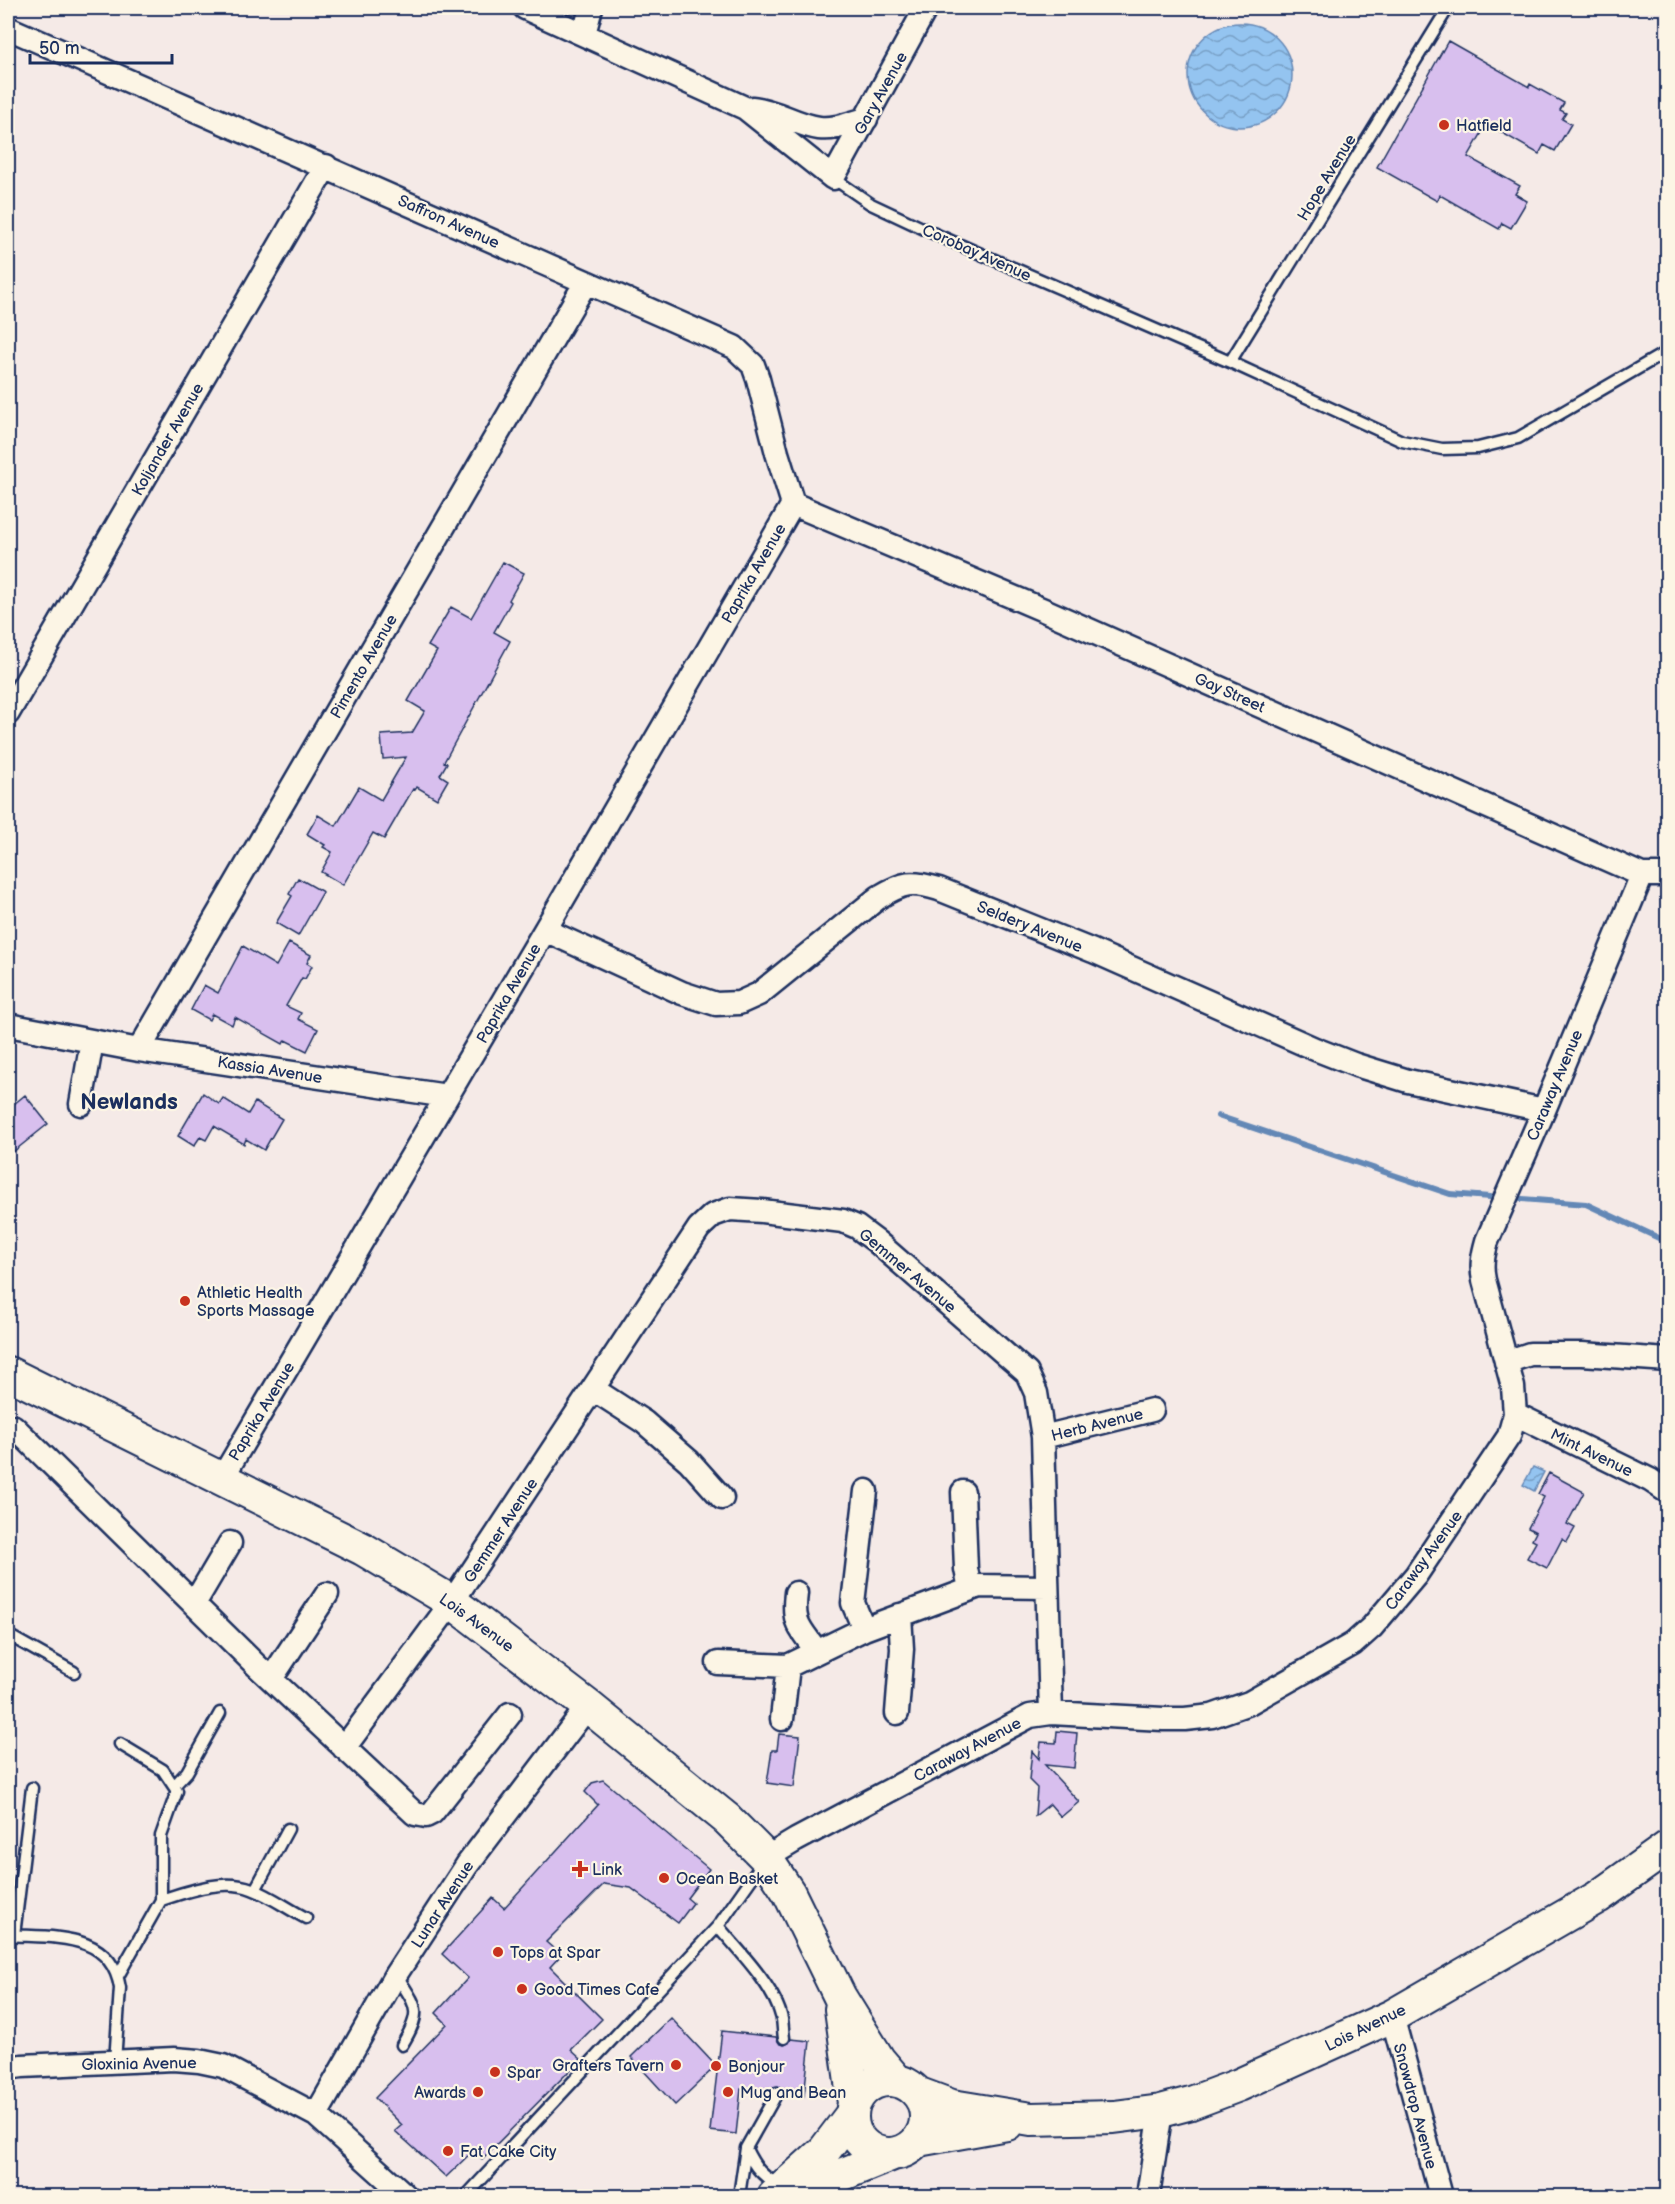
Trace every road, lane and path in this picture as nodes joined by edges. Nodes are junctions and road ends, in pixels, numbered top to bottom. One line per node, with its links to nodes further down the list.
1 (525, 8): 6 (street, Corobay Avenue)
2 (591, 8): 6 (street)
3 (926, 8): 8 (street, Gary Avenue)
4 (1448, 8): 13 (lane, Hope Avenue)
5 (8, 28): 9 (street, Saffron Avenue)
6 (584, 34): 7 (street, Corobay Avenue)
7 (745, 108): 8 (street, Corobay Avenue); 10 (street, Corobay Avenue)
8 (866, 119): 10 (street, Gary Avenue)
9 (326, 166): 11 (street, Saffron Avenue); 15 (street, Koljander Avenue)
10 (833, 178): 13 (lane, Corobay Avenue)
11 (586, 282): 14 (street, Saffron Avenue); 21 (street, Pimento Avenue)
12 (1668, 351): 13 (lane, Corobay Avenue)
13 (1230, 362)
14 (793, 504): 16 (street, Gay Street); 18 (street, Paprika Avenue)
15 (8, 713)
16 (1642, 874): 17 (street, Gay Street); 24 (street, Caraway Avenue)
17 (1668, 875)
18 (545, 930): 22 (street, Paprika Avenue); 24 (street, Seldery Avenue)
19 (8, 1025): 20 (street, Kassia Avenue)
20 (92, 1041): 21 (street, Kassia Avenue); 23 (street)
21 (139, 1050): 22 (street, Kassia Avenue)
22 (447, 1096): 33 (street, Paprika Avenue)
23 (81, 1104)
24 (1544, 1110): 26 (street, Caraway Avenue)
25 (1668, 1360): 26 (street)
26 (1506, 1362): 30 (street, Caraway Avenue)
27 (8, 1374): 33 (street, Lois Avenue)
28 (593, 1389): 32 (street, Gemmer Avenue); 37 (street); 43 (street, Gemmer Avenue)
29 (1152, 1410): 32 (street, Herb Avenue)
30 (1515, 1414): 36 (street, Mint Avenue); 56 (street, Caraway Avenue)
31 (14, 1427): 44 (street)
32 (1043, 1437): 39 (street, Gemmer Avenue)
33 (221, 1480): 43 (street, Lois Avenue)
34 (866, 1491): 46 (street)
35 (963, 1492): 40 (street)
36 (1668, 1492)
37 (722, 1498)
38 (230, 1543): 44 (street)
39 (1047, 1587): 40 (street); 56 (street, Gemmer Avenue)
40 (970, 1589): 45 (street)
41 (796, 1593): 48 (street)
42 (327, 1594): 52 (street)
43 (452, 1602): 53 (street, Lois Avenue); 60 (street, Gemmer Avenue)
44 (194, 1604): 52 (street)
45 (900, 1616): 46 (street); 55 (street)
46 (864, 1629): 48 (street)
47 (8, 1635): 51 (lane)
48 (817, 1652): 50 (street)
49 (718, 1663): 50 (street)
50 (788, 1666): 58 (street)
51 (74, 1672)
52 (271, 1679): 60 (street)
53 (588, 1706): 65 (street, Lois Avenue); 71 (street, Lunar Avenue)
54 (220, 1713): 61 (lane)
55 (897, 1713)
56 (1051, 1713): 65 (street, Caraway Avenue)
57 (510, 1714): 60 (street)
58 (782, 1719)
59 (120, 1744): 61 (lane)
60 (344, 1748)
61 (174, 1786): 67 (lane)
62 (32, 1788): 70 (lane)
63 (288, 1829): 66 (lane)
64 (1668, 1847): 74 (street, Lois Avenue)
65 (766, 1858): 69 (lane); 73 (street, Lois Avenue)
66 (255, 1890): 67 (lane); 68 (lane)
67 (161, 1900): 72 (lane)
68 (306, 1918)
69 (718, 1926): 75 (lane); 89 (lane)
70 (11, 1935): 72 (lane)
71 (396, 1974): 76 (lane); 83 (street, Lunar Avenue)
72 (118, 1976): 77 (lane)
73 (840, 1997): 79 (street, Lois Avenue); 81 (street, Lois Avenue)
74 (1392, 2016): 82 (street, Lois Avenue); 92 (street, Snowdrop Avenue)
75 (783, 2038)
76 (402, 2045)
77 (115, 2062): 78 (street, Gloxinia Avenue); 83 (street, Gloxinia Avenue)
78 (8, 2068)
79 (907, 2087): 81 (street); 84 (street, Lois Avenue); 85 (street)
80 (777, 2093): 86 (lane)
81 (853, 2109): 85 (street); 87 (street)
82 (1161, 2111): 84 (street, Lois Avenue); 91 (street)
83 (316, 2115): 88 (street, Gloxinia Avenue)
84 (1031, 2119): 85 (street, Lois Avenue)
85 (905, 2147): 87 (street, Lois Avenue)
86 (746, 2148): 87 (lane); 90 (lane)
87 (789, 2193)
88 (406, 2196)
89 (466, 2196)
90 (739, 2196)
91 (1148, 2196)
92 (1441, 2196)

